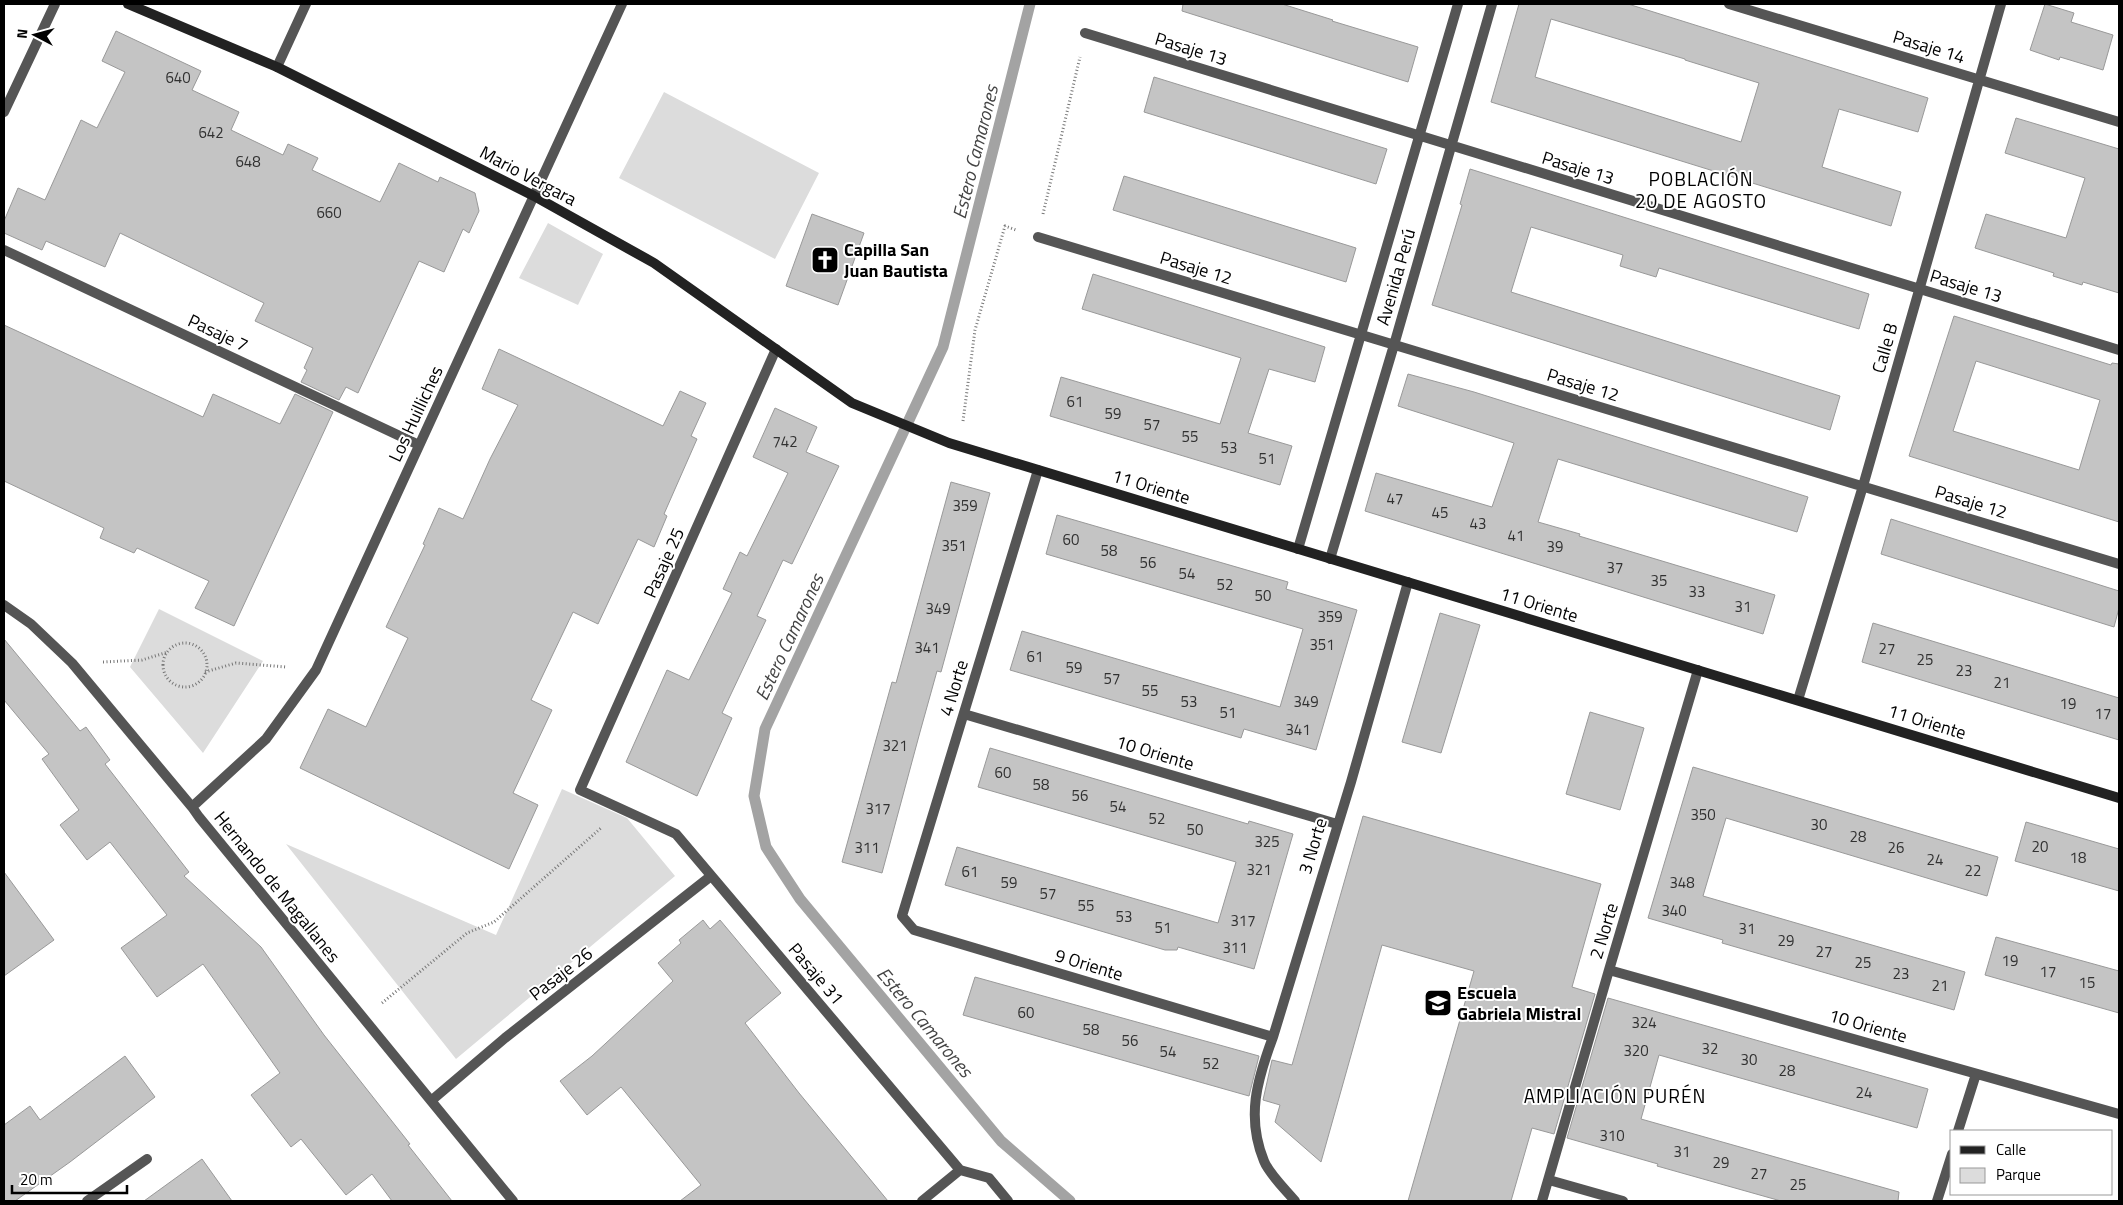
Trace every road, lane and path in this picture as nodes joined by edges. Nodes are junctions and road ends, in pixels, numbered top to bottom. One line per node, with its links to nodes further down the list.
1 (55, 4): 12 (street)
2 (128, 4): 10 (street, Mario Vergara)
3 (306, 4): 10 (street)
4 (622, 4): 16 (street, Los Huilliches)
5 (1458, 4): 14 (street, Avenida Perú)
6 (1492, 4): 15 (street, Avenida Perú)
7 (1729, 4): 11 (street, Pasaje 14)
8 (2002, 4): 11 (street, Calle B)
9 (1085, 33): 14 (street, Pasaje 13); 17 (path)
10 (277, 67): 16 (street, Mario Vergara)
11 (1980, 80): 13 (street, Pasaje 14); 19 (street, Calle B)
12 (4, 112)
13 (2119, 122)
14 (1419, 136): 15 (street, Pasaje 13); 20 (street, Avenida Perú)
15 (1450, 146): 19 (street, Pasaje 13); 21 (street, Avenida Perú)
16 (534, 196): 22 (street, Mario Vergara); 24 (street, Los Huilliches)
17 (1038, 237): 20 (street, Pasaje 12); 25 (path)
18 (4, 250): 24 (street, Pasaje 7)
19 (1919, 289): 23 (street, Pasaje 13); 27 (street, Calle B)
20 (1362, 335): 21 (street, Pasaje 12); 28 (street, Avenida Perú)
21 (1394, 345): 27 (street, Pasaje 12); 29 (street, Avenida Perú)
22 (776, 349): 25 (street, Mario Vergara); 40 (street, Pasaje 25)
23 (2119, 350)
24 (419, 445): 35 (street, Los Huilliches)
25 (954, 445): 26 (street, 11 Oriente)
26 (1038, 470): 28 (street, 11 Oriente); 39 (street, 4 Norte)
27 (1863, 486): 30 (street, Pasaje 12); 38 (street, Calle B)
28 (1298, 549): 29 (street, 11 Oriente)
29 (1330, 559): 31 (street, 11 Oriente)
30 (2119, 564)
31 (1408, 582): 36 (street, 11 Oriente); 44 (street, 3 Norte)
32 (4, 605): 34 (street, Hernando de Magallanes)
33 (169, 652): 34 (path); 37 (path); 37 (path)
34 (72, 663): 42 (street, Hernando de Magallanes)
35 (316, 670): 37 (path); 42 (street, Los Huilliches)
36 (1698, 670): 38 (street, 11 Oriente); 47 (street, 2 Norte)
37 (205, 672)
38 (1798, 700): 41 (street, 11 Oriente)
39 (964, 714): 44 (street, 10 Oriente); 46 (street, 4 Norte)
40 (580, 790): 43 (street, Pasaje 31)
41 (2119, 798)
42 (192, 807): 48 (street, Hernando de Magallanes)
43 (622, 809): 45 (street, Pasaje 31); 48 (path)
44 (1337, 824): 49 (street, 3 Norte)
45 (712, 876): 51 (street, Pasaje 26); 56 (street, Pasaje 31)
46 (902, 916): 49 (street, 9 Oriente)
47 (1609, 970): 50 (street, 10 Oriente); 57 (street, 2 Norte)
48 (364, 1018): 51 (street, Hernando de Magallanes)
49 (1273, 1037): 62 (street, 3 Norte)
50 (1976, 1074): 52 (street, 10 Oriente); 53 (street)
51 (432, 1100): 59 (street, Hernando de Magallanes)
52 (2119, 1114)
53 (1958, 1130)
54 (147, 1159): 58 (street)
55 (1950, 1160): 65 (street)
56 (960, 1170): 60 (street); 61 (street)
57 (1549, 1180): 63 (street, 2 Norte); 64 (street)
58 (86, 1201)
59 (513, 1201)
60 (922, 1201)
61 (1008, 1201)
62 (1295, 1201)
63 (1542, 1201)
64 (1623, 1201)
65 (1937, 1201)

